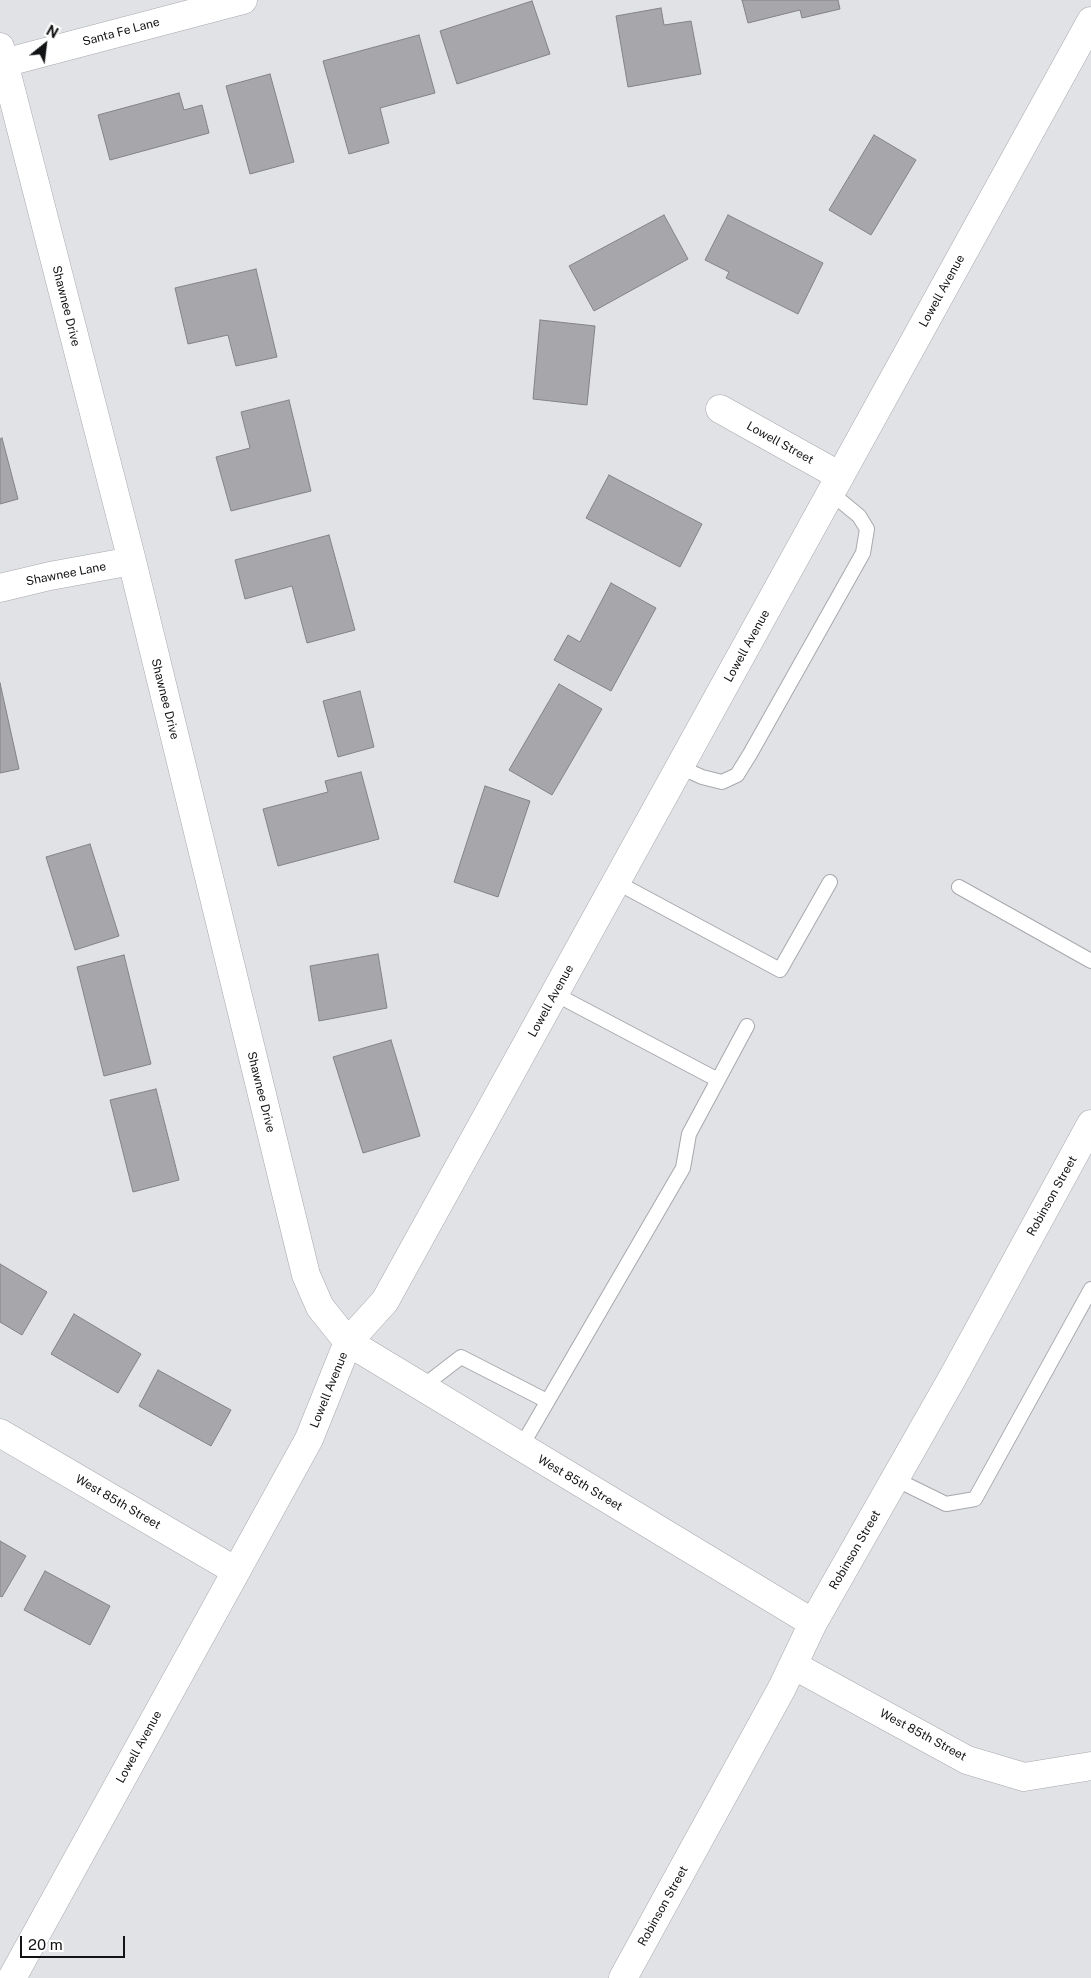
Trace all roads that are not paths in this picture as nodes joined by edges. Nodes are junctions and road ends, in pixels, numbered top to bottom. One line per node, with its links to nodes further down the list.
1 (243, 0): 3 (street, Santa Fe Lane)
2 (1091, 21): 5 (street, Lowell Avenue)
3 (1, 58): 6 (street, Shawnee Drive)
4 (720, 409): 5 (street, Lowell Street)
5 (835, 485): 8 (street, Lowell Avenue); 8 (lane)
6 (132, 561): 7 (street, Shawnee Lane); 18 (street, Shawnee Drive)
7 (0, 588)
8 (680, 767): 9 (street, Lowell Avenue)
9 (616, 882): 10 (lane); 13 (street, Lowell Avenue)
10 (830, 882)
11 (959, 887): 12 (lane)
12 (1091, 961)
13 (555, 994): 15 (lane); 18 (street, Lowell Avenue)
14 (747, 1026): 15 (lane)
15 (718, 1080): 20 (lane)
16 (1091, 1124): 23 (street, Robinson Street)
17 (1091, 1290): 23 (lane)
18 (348, 1342): 19 (street, West 85th Street); 24 (street, Lowell Avenue)
19 (422, 1387): 20 (lane); 22 (street, West 85th Street)
20 (547, 1401): 22 (lane)
21 (0, 1433): 24 (street, West 85th Street)
22 (521, 1447): 25 (street, West 85th Street)
23 (895, 1479): 25 (street, Robinson Street)
24 (236, 1571): 29 (street, Lowell Avenue)
25 (813, 1623): 26 (street, Robinson Street)
26 (793, 1665): 27 (street, West 85th Street); 30 (street, Robinson Street)
27 (1091, 1766)
28 (0, 1972): 29 (street)
29 (10, 1978)
30 (623, 1978)

